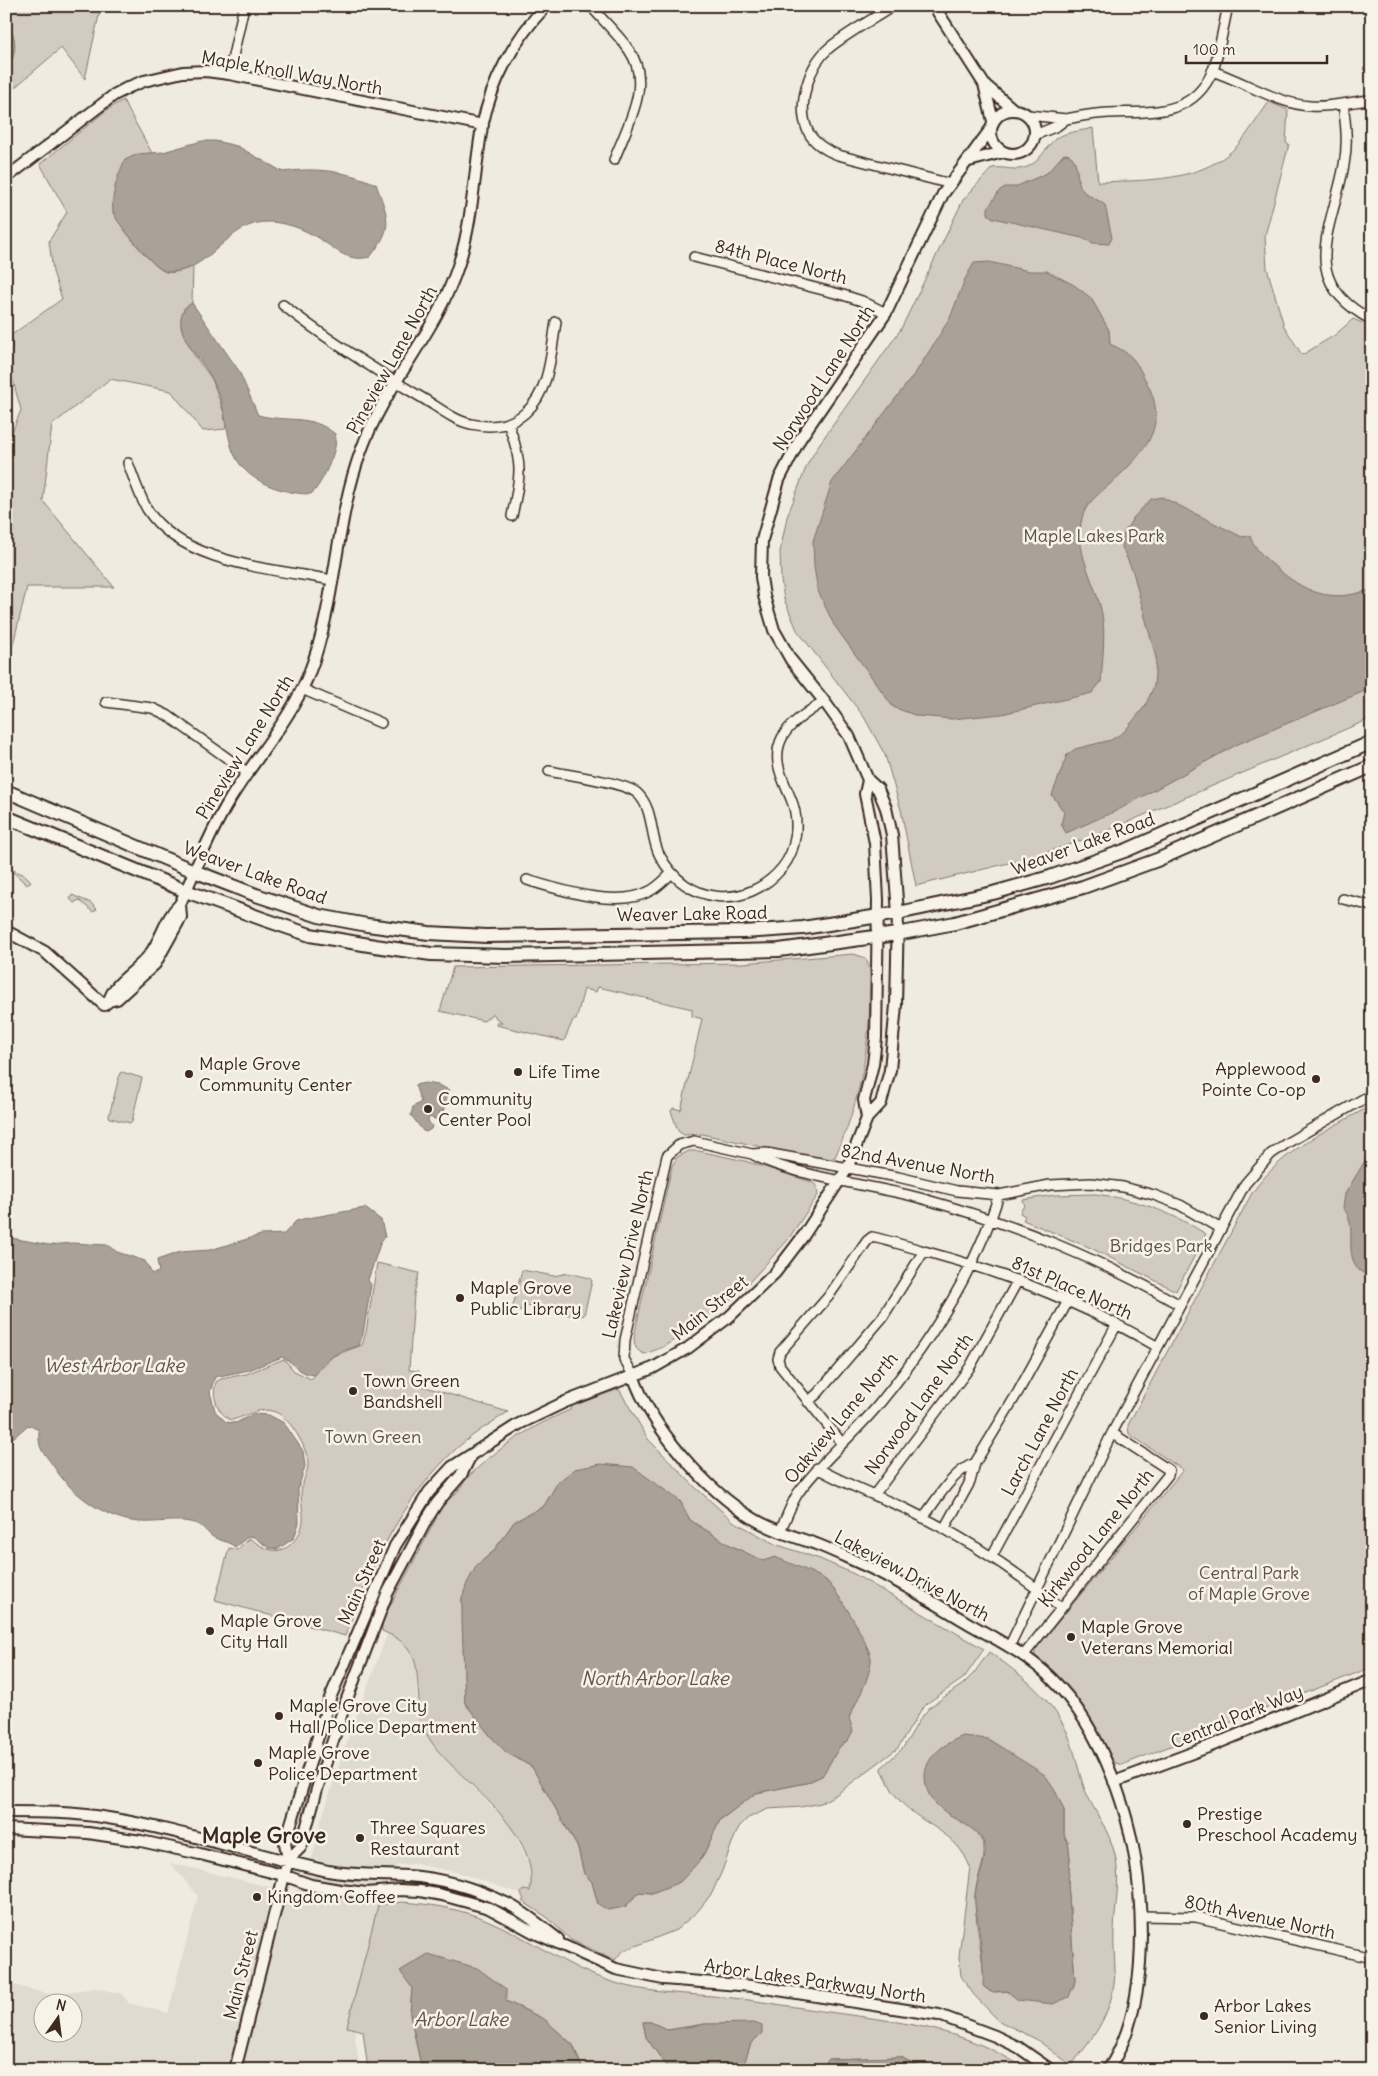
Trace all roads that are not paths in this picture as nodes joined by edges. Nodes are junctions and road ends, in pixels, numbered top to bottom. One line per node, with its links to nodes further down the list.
1 (244, 6): 8 (street)
2 (546, 6): 15 (street, Pineview Lane North)
3 (591, 6): 19 (street)
4 (893, 6): 22 (street)
5 (934, 6): 9 (street)
6 (1228, 6): 7 (street)
7 (1212, 71): 11 (street); 14 (street)
8 (229, 74): 15 (street, Maple Knoll Way North); 21 (street, Maple Knoll Way North)
9 (984, 84): 12 (street); 16 (street)
10 (1372, 100): 11 (street)
11 (1343, 104): 26 (street)
12 (1013, 109): 13 (street); 16 (street)
13 (1028, 115): 14 (street); 17 (street)
14 (1066, 119): 17 (street)
15 (483, 125): 28 (street, Pineview Lane North)
16 (992, 125): 18 (street); 20 (street, Norwood Lane North)
17 (1035, 135): 18 (street)
18 (1003, 152): 20 (street)
19 (614, 160)
20 (969, 161): 22 (street, Norwood Lane North)
21 (6, 178)
22 (951, 184): 25 (street, Norwood Lane North)
23 (694, 257): 25 (street, 84th Place North)
24 (282, 305): 28 (street)
25 (886, 313): 34 (street, Norwood Lane North)
26 (1372, 320)
27 (556, 322): 29 (street)
28 (396, 382): 29 (street); 32 (street, Pineview Lane North)
29 (508, 423): 31 (street)
30 (128, 463): 32 (street)
31 (512, 516)
32 (332, 580): 33 (street, Pineview Lane North)
33 (302, 689): 36 (street); 40 (street, Pineview Lane North)
34 (824, 701): 41 (street, Norwood Lane North); 45 (street)
35 (106, 702): 40 (street)
36 (381, 723)
37 (1372, 742): 50 (main road, Weaver Lake Road)
38 (1372, 766): 53 (main road, Weaver Lake Road)
39 (549, 771): 45 (street)
40 (248, 773): 44 (street, Pineview Lane North)
41 (868, 780): 50 (street, Norwood Lane North); 51 (street, Norwood Lane North)
42 (6, 791): 44 (main road, Weaver Lake Road)
43 (6, 817): 47 (main road, Weaver Lake Road)
44 (194, 871): 47 (street, Pineview Lane North); 51 (main road, Weaver Lake Road)
45 (671, 874): 46 (street)
46 (527, 880)
47 (186, 891): 52 (street, Pineview Lane North); 54 (main road, Weaver Lake Road)
48 (1342, 899): 49 (street)
49 (1372, 906)
50 (898, 914): 51 (main road, Weaver Lake Road); 53 (street, Norwood Lane North)
51 (877, 917): 54 (street, Norwood Lane North)
52 (6, 931)
53 (897, 934): 54 (main road, Weaver Lake Road); 56 (street, Main Street)
54 (877, 937): 56 (street, Main Street)
55 (1372, 1094): 63 (street, Kirkwood Lane North)
56 (868, 1118): 59 (street, Main Street)
57 (672, 1150): 58 (street, 82nd Avenue North); 71 (street, Lakeview Drive North)
58 (752, 1154): 59 (street, 82nd Avenue North); 60 (street, 82nd Avenue North)
59 (847, 1169): 60 (street, Main Street); 61 (street, 82nd Avenue North)
60 (840, 1181): 62 (street, 82nd Avenue North); 71 (street, Main Street)
61 (998, 1196): 62 (street, Oakview Lane North); 63 (street, 82nd Avenue North)
62 (991, 1219): 65 (street, Oakview Lane North); 68 (street, 82nd Avenue North)
63 (1221, 1228): 68 (street, Kirkwood Lane North)
64 (924, 1251): 65 (street, 81st Place North); 72 (street, Oakview Lane North); 72 (street, 81st Place North)
65 (972, 1264): 66 (street, 81st Place North); 74 (street, Oakview Lane North)
66 (1018, 1280): 67 (street, 81st Place North); 78 (street, Norwood Lane North)
67 (1068, 1301): 69 (street, 81st Place North); 76 (street)
68 (1180, 1305): 70 (street, Kirkwood Lane North)
69 (1117, 1324): 70 (street, 81st Place North); 82 (street, Larch Lane North)
70 (1158, 1347): 73 (street, Kirkwood Lane North)
71 (633, 1375): 75 (street, Main Street); 81 (street, Lakeview Drive North)
72 (808, 1402): 74 (street)
73 (1112, 1433): 83 (street, Kirkwood Lane North); 84 (street, Kirkwood Lane North)
74 (842, 1443): 77 (street, Oakview Lane North)
75 (471, 1455): 91 (street, Main Street); 91 (street, Main Street)
76 (975, 1463): 79 (street); 80 (street)
77 (817, 1468): 78 (street); 81 (street, Oakview Lane North)
78 (874, 1495): 79 (street)
79 (924, 1518): 80 (street)
80 (944, 1530): 82 (street)
81 (780, 1531): 85 (street, Lakeview Drive North)
82 (992, 1556): 83 (street)
83 (1038, 1588): 84 (street); 85 (street, Kirkwood Lane North)
84 (1061, 1608): 86 (street, Kirkwood Lane North)
85 (1009, 1647): 86 (street, Lakeview Drive North)
86 (1023, 1656): 88 (street, Lakeview Drive North)
87 (1372, 1680): 88 (street, Central Park Way)
88 (1114, 1782): 93 (street, Lakeview Drive North)
89 (6, 1812): 91 (street, Arbor Lakes Parkway North)
90 (6, 1829): 92 (street, Arbor Lakes Parkway North)
91 (288, 1860): 92 (street, Main Street); 94 (street, Arbor Lakes Parkway North)
92 (283, 1875): 94 (street, Arbor Lakes Parkway North); 96 (street, Main Street)
93 (1141, 1916): 95 (street, 80th Avenue North); 98 (street, Lakeview Drive North)
94 (567, 1947): 97 (street, Arbor Lakes Parkway North)
95 (1372, 1958)
96 (235, 2070)
97 (1051, 2070)
98 (1108, 2070)

